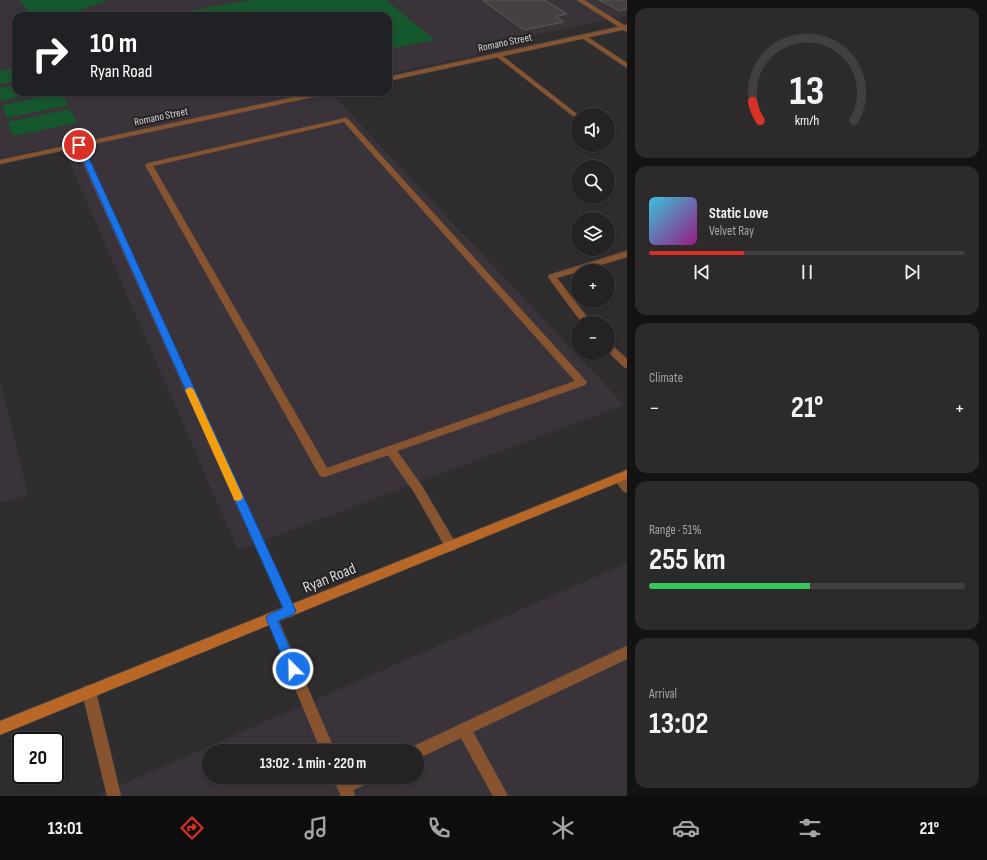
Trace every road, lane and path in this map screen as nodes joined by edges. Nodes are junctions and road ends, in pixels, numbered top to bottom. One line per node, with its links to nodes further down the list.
1 (580, 0): 2 (street)
2 (626, 29): 3 (street, Romano Street)
3 (584, 37): 4 (street, Romano Street); 5 (street)
4 (498, 55): 6 (street, Romano Street); 8 (street)
5 (627, 66)
6 (392, 78)
7 (308, 96): 9 (street, Romano Street)
8 (571, 114)
9 (79, 145): 10 (street, Romano Street); 19 (street)
10 (0, 162)
11 (627, 254): 12 (street)
12 (583, 316)
13 (615, 353): 14 (street)
14 (627, 365)
15 (390, 449): 15 (street); 18 (street)
16 (622, 476): 17 (street); 18 (main road, Ryan Road)
17 (627, 488)
18 (451, 546): 19 (main road, Ryan Road)
19 (290, 611): 20 (main road, Ryan Road)
20 (272, 618): 22 (main road, Ryan Road); 25 (street)
21 (627, 652): 24 (street)
22 (89, 692): 23 (main road, Ryan Road); 27 (street)
23 (0, 728)
24 (464, 730): 26 (street); 28 (street)
25 (325, 744)
26 (424, 749)
27 (114, 796)
28 (502, 796)

